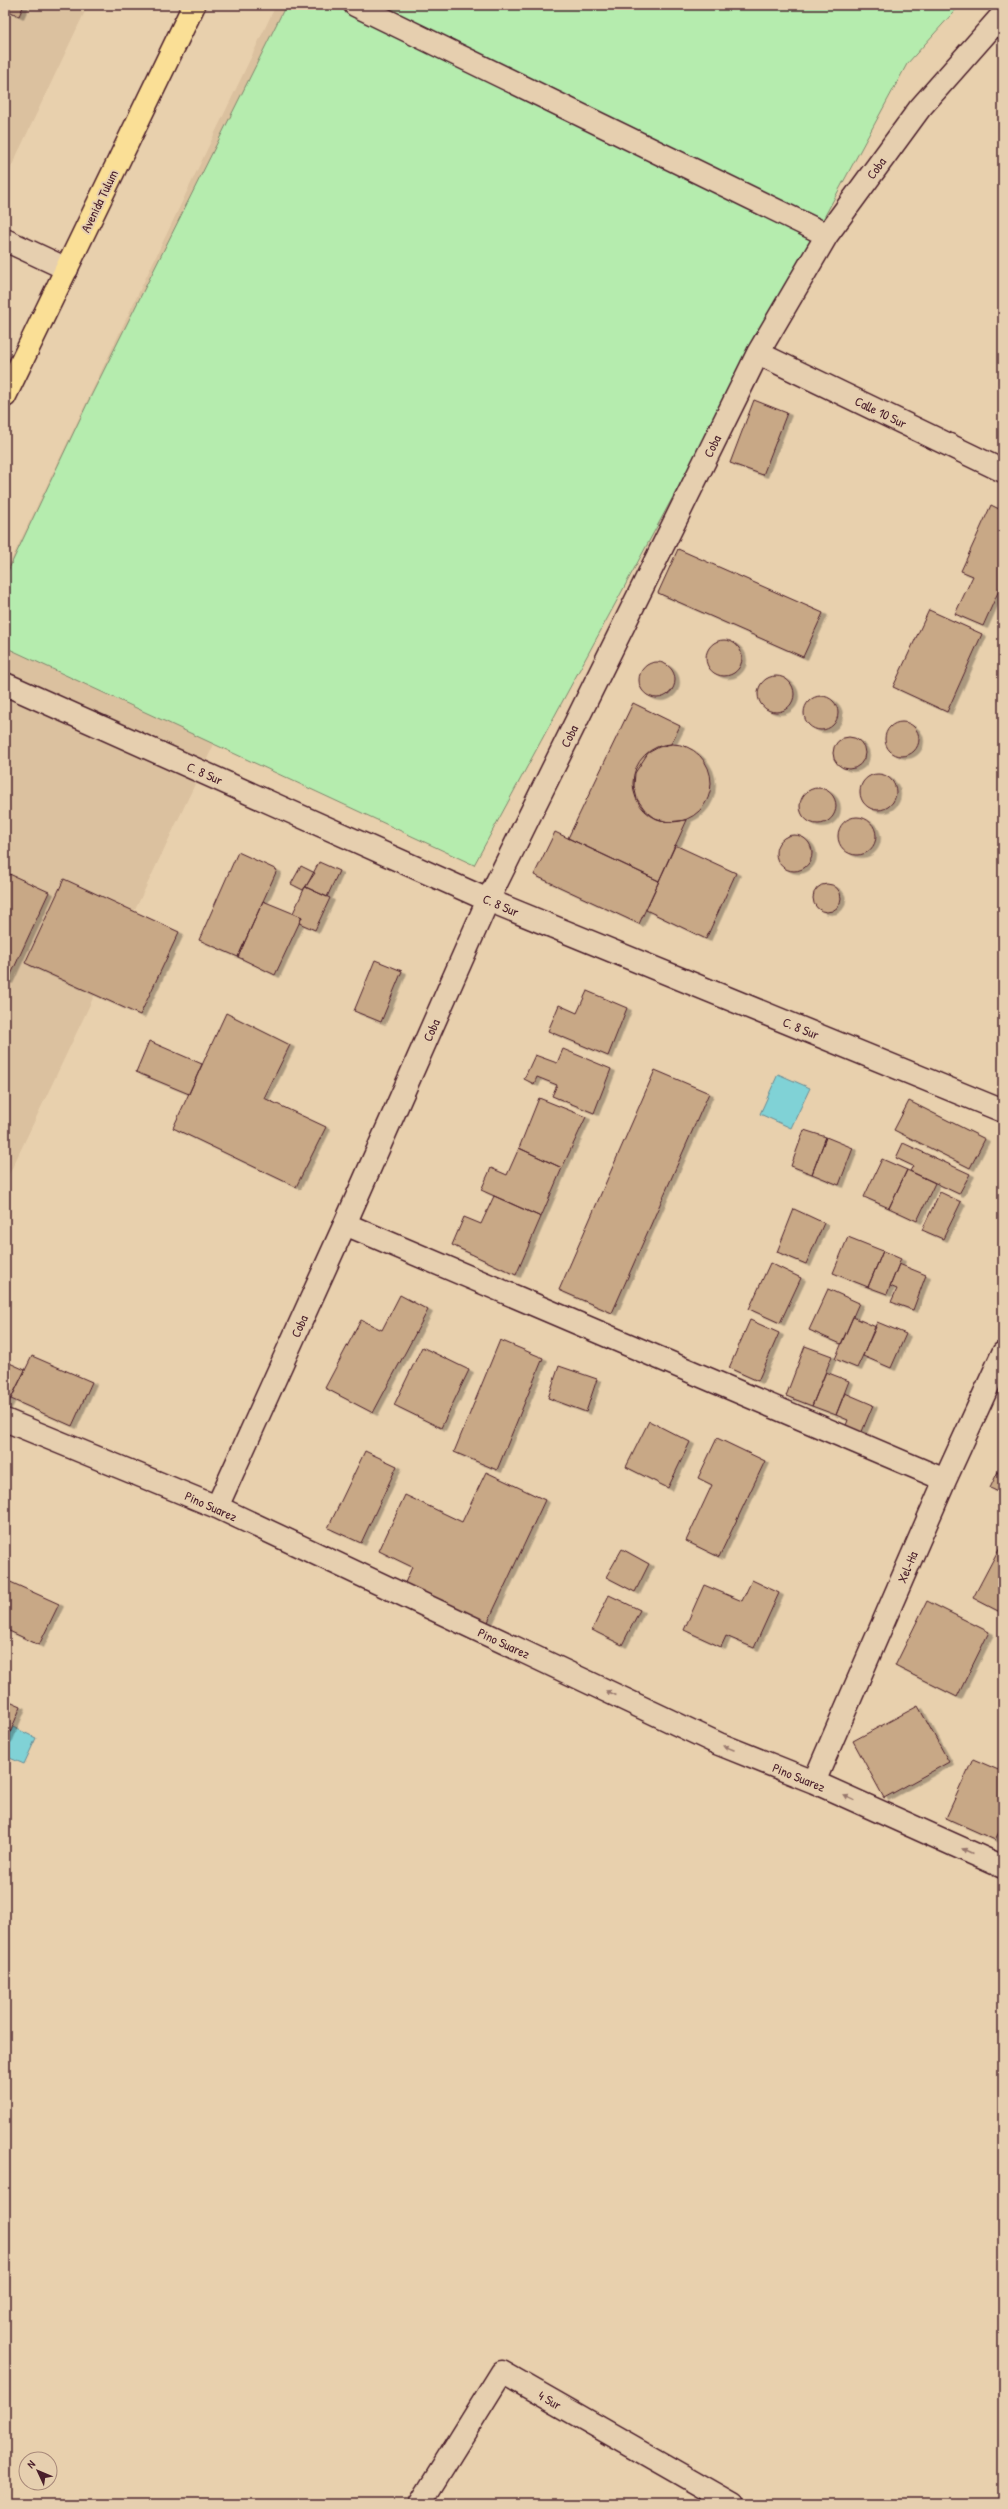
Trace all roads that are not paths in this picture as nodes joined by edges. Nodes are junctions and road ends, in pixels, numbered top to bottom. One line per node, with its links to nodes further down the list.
1 (194, 5): 6 (highway, Avenida Tulum)
2 (355, 5): 4 (street)
3 (1003, 14): 4 (street, Coba)
4 (827, 235): 7 (street, Coba)
5 (5, 240): 6 (street)
6 (66, 269): 8 (highway, Avenida Tulum)
7 (758, 353): 9 (street, Calle 10 Sur); 11 (street, Coba)
8 (5, 396)
9 (1003, 470)
10 (5, 684): 11 (street, C. 8 Sur)
11 (488, 900): 12 (street, C. 8 Sur); 13 (street, Coba)
12 (1003, 1111)
13 (345, 1224): 16 (street); 17 (street, Coba)
14 (1003, 1353): 16 (street, Xel-Ha)
15 (5, 1420): 17 (street, Pino Suarez)
16 (945, 1480): 18 (street, Xel-Ha)
17 (216, 1507): 18 (street, Pino Suarez, one-way to 17)
18 (814, 1782): 19 (street, Pino Suarez, one-way to 18)
19 (1003, 1867)
20 (420, 2504): 21 (street, 4 Sur)
21 (733, 2504)

